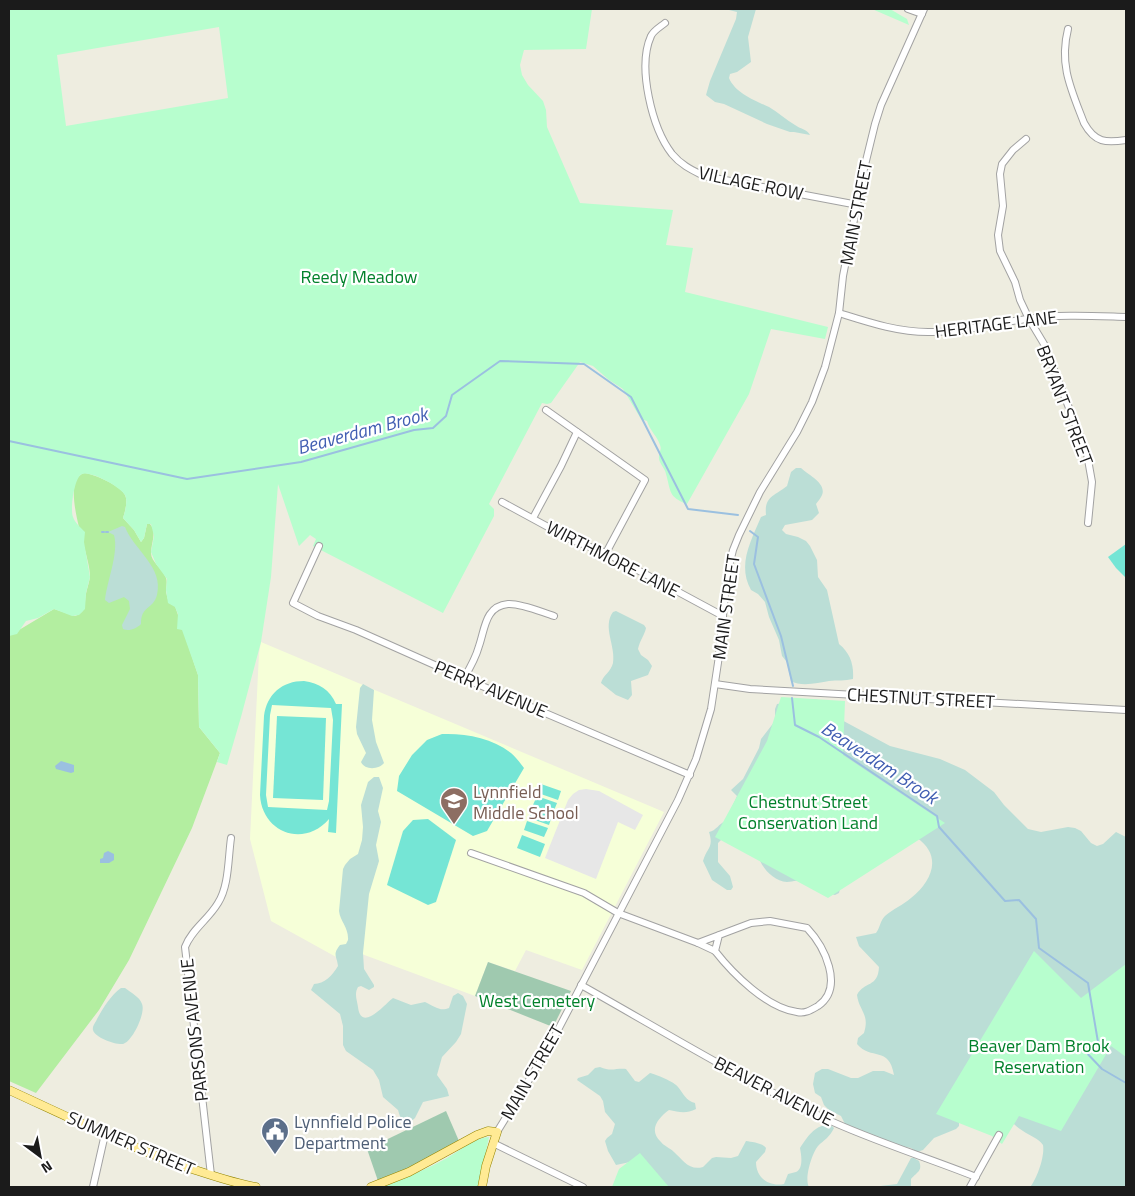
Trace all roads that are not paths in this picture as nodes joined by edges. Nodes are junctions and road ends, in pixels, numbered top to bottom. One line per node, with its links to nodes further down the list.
1 (908, 9): 2 (street)
2 (923, 11): 7 (street, MAIN STREET)
3 (664, 23): 7 (street, VILLAGE ROW)
4 (1068, 29): 6 (street)
5 (1026, 139): 10 (street, BRYANT STREET)
6 (1126, 140)
7 (858, 205): 8 (street, MAIN STREET)
8 (839, 313): 10 (street, HERITAGE LANE); 19 (street, MAIN STREET)
9 (1126, 317): 10 (street, HERITAGE LANE)
10 (1029, 318): 15 (street, BRYANT STREET)
11 (546, 410): 12 (street)
12 (577, 432): 14 (street); 17 (street)
13 (502, 502): 14 (street, WIRTHMORE LANE)
14 (533, 518): 17 (street, WIRTHMORE LANE)
15 (1088, 524)
16 (319, 546): 20 (street, PERRY AVENUE)
17 (606, 553): 19 (street, WIRTHMORE LANE)
18 (554, 616): 20 (street)
19 (723, 616): 21 (street, MAIN STREET)
20 (464, 678): 23 (street, PERRY AVENUE)
21 (716, 684): 22 (street, CHESTNUT STREET); 23 (street, MAIN STREET)
22 (1126, 710)
23 (690, 774): 26 (street, MAIN STREET)
24 (231, 838): 36 (street, PARSONS AVENUE)
25 (471, 853): 26 (street)
26 (618, 912): 28 (street); 30 (street, MAIN STREET)
27 (719, 935): 28 (street); 29 (street); 29 (street)
28 (698, 943): 29 (street)
29 (715, 951)
30 (581, 985): 32 (street, MAIN STREET); 37 (street, BEAVER AVENUE)
31 (9, 1090): 33 (main road, SUMMER STREET)
32 (497, 1132): 35 (main road, MAIN STREET); 40 (main road)
33 (105, 1134): 36 (main road, SUMMER STREET); 38 (street)
34 (1000, 1135): 37 (street)
35 (493, 1143): 41 (main road, MAIN STREET); 42 (street)
36 (211, 1175): 39 (main road, SUMMER STREET)
37 (976, 1177): 43 (street)
38 (93, 1187)
39 (256, 1187)
40 (371, 1187)
41 (482, 1187)
42 (583, 1187)
43 (970, 1187)

